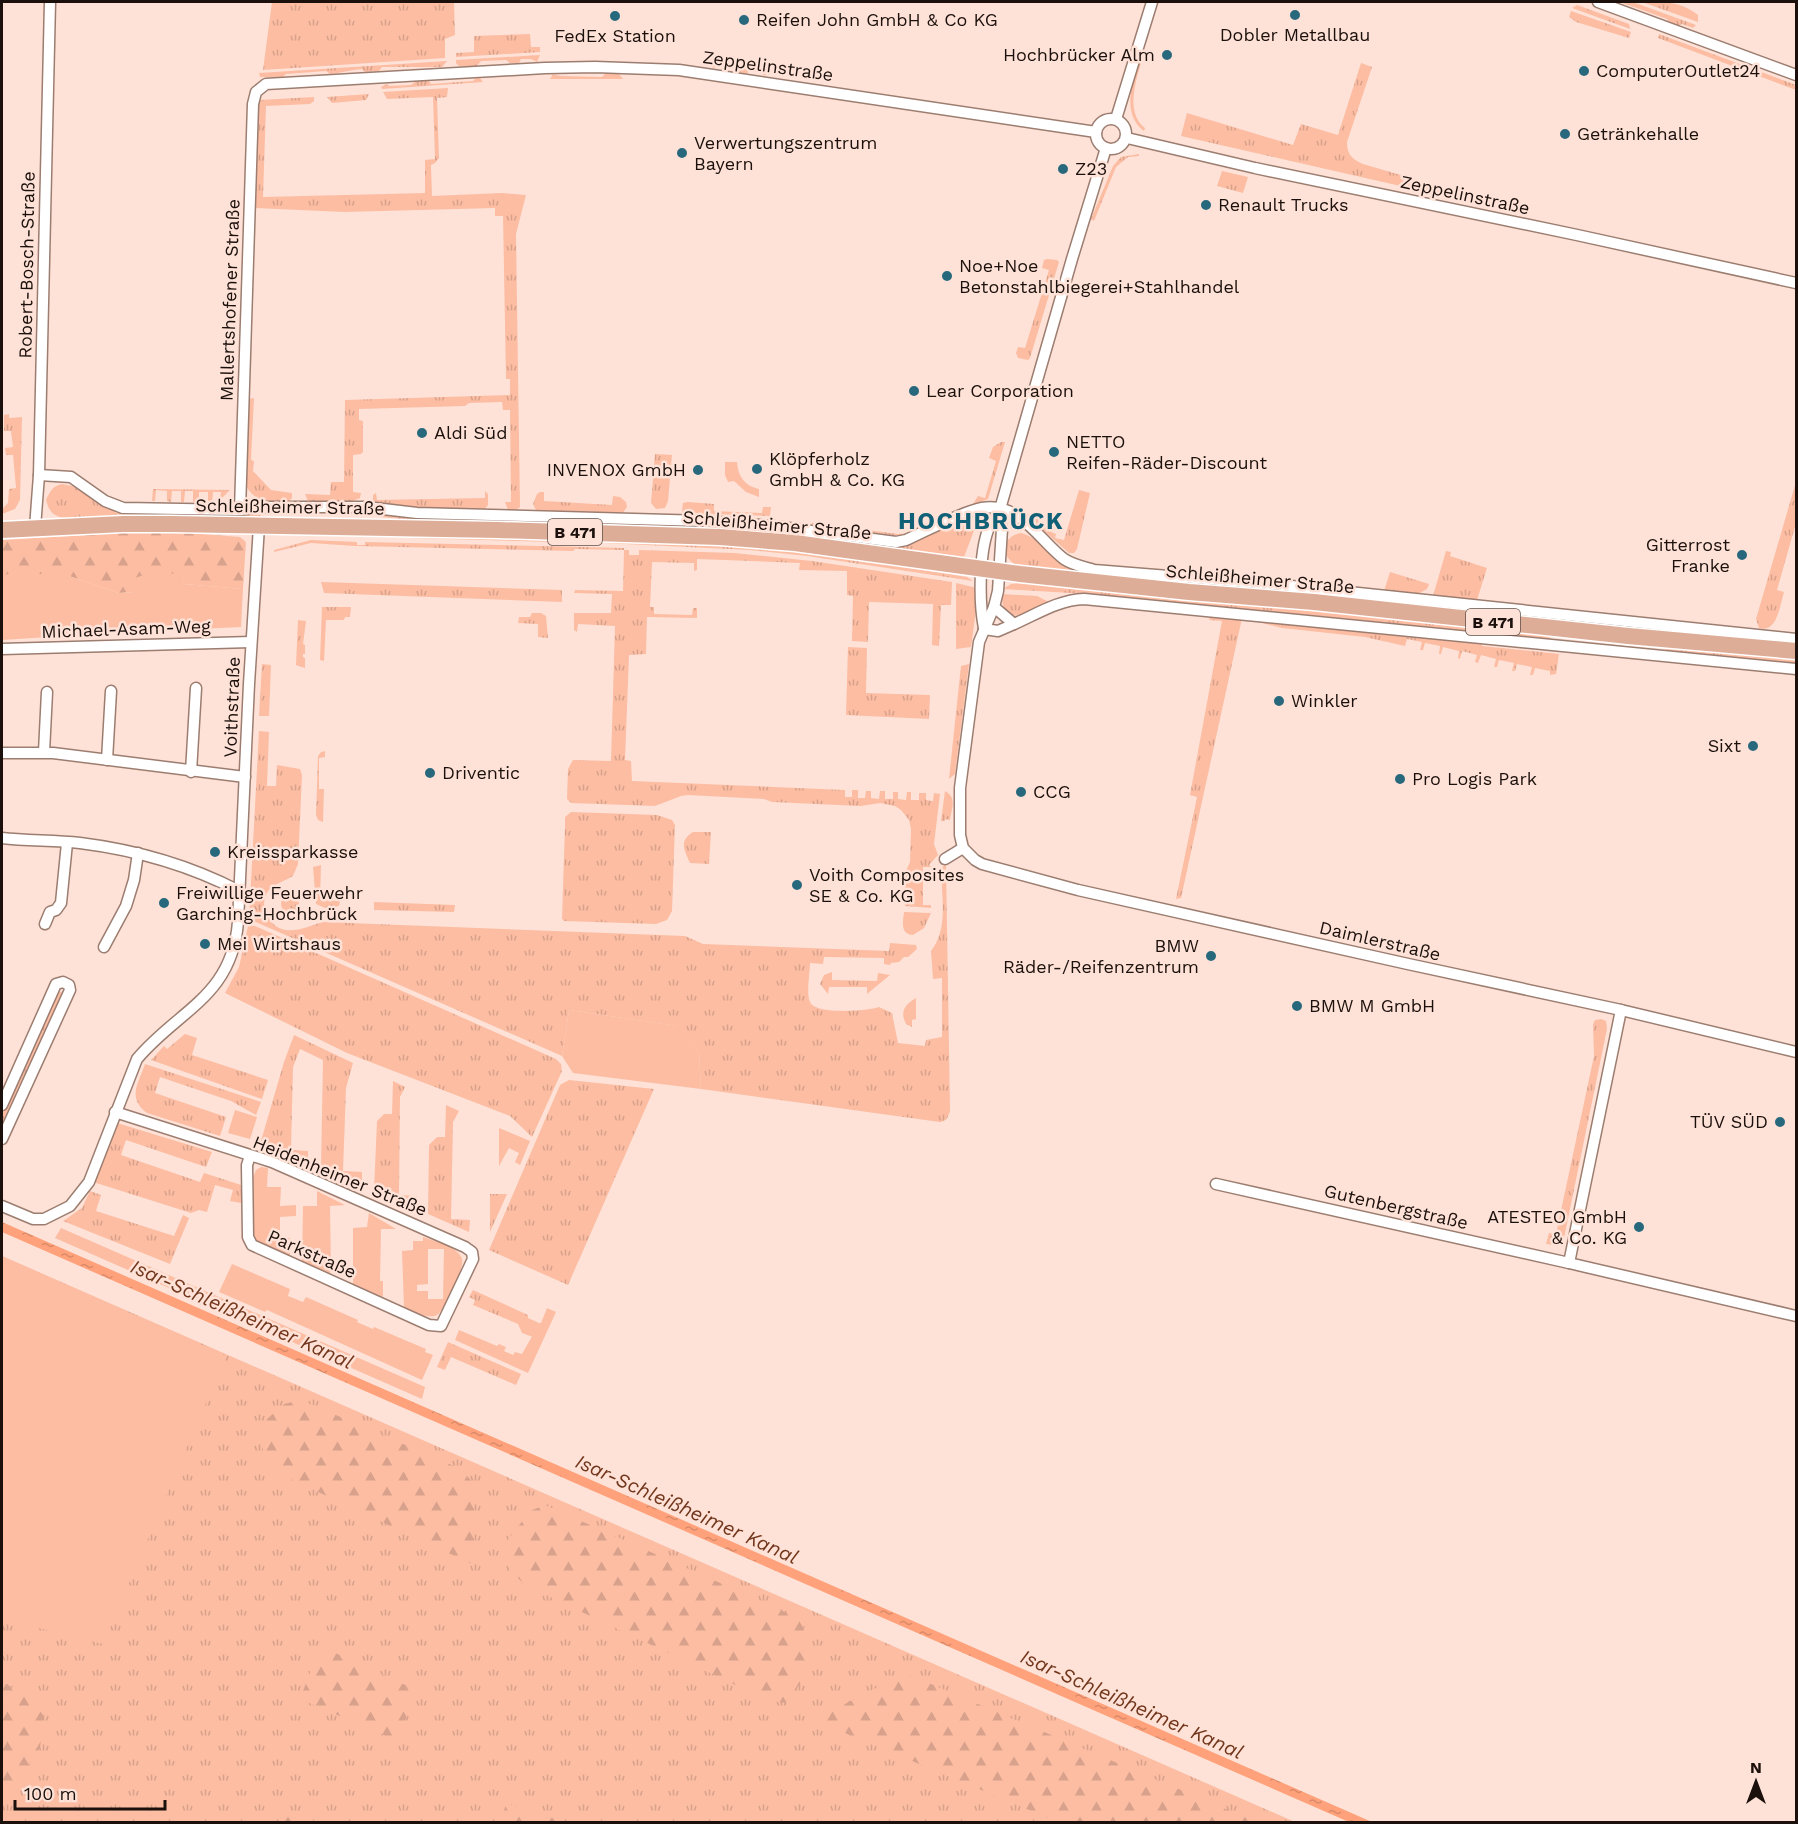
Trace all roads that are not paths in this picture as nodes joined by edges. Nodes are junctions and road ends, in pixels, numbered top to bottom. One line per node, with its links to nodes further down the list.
1 (50, 2): 11 (street, Robert-Bosch-Straße)
2 (1152, 2): 6 (street)
3 (1598, 2): 4 (street)
4 (1797, 75)
5 (255, 92): 7 (street, Zeppelinstraße); 13 (street, Mallertshofener Straße)
6 (1116, 119): 7 (street); 8 (street)
7 (1096, 132): 9 (street)
8 (1126, 138): 9 (street); 10 (street, Zeppelinstraße)
9 (1106, 148): 12 (street)
10 (1797, 283)
11 (39, 474): 13 (street, Schleißheimer Straße); 15 (street, Robert-Bosch-Straße)
12 (1000, 509): 13 (street, Schleißheimer Straße); 17 (street); 17 (street); 21 (street, Schleißheimer Straße)
13 (240, 510)
14 (259, 526): 15 (main road, Schleißheimer Straße / B 471); 17 (main road, Schleißheimer Straße / B 471); 22 (street, Voithstraße)
15 (35, 528): 16 (main road, Schleißheimer Straße / B 471)
16 (2, 530)
17 (990, 570): 18 (street); 20 (street); 24 (main road, Schleißheimer Straße / B 471)
18 (994, 607): 19 (street); 20 (street)
19 (1016, 624): 20 (street, Schleißheimer Straße); 25 (street, Schleißheimer Straße)
20 (984, 629): 36 (street)
21 (1797, 639)
22 (251, 642): 23 (street, Michael-Asam-Weg); 33 (street, Voithstraße)
23 (2, 649)
24 (1797, 651)
25 (1797, 669)
26 (196, 688): 32 (street)
27 (111, 690): 31 (street)
28 (46, 692): 29 (street)
29 (44, 752): 30 (street); 31 (street)
30 (2, 753)
31 (107, 760): 32 (street)
32 (191, 772): 33 (street)
33 (245, 777): 39 (street, Voithstraße)
34 (2, 838): 35 (street)
35 (67, 843): 37 (street); 40 (street)
36 (963, 848): 38 (street); 42 (street, Daimlerstraße)
37 (138, 853): 39 (street); 41 (street)
38 (945, 859)
39 (239, 891): 45 (street, Voithstraße)
40 (45, 924)
41 (104, 947)
42 (1621, 1010): 43 (street, Daimlerstraße); 50 (street)
43 (1797, 1052)
44 (2, 1105): 46 (street)
45 (115, 1112): 47 (street, Heidenheimer Straße); 49 (street, Voithstraße)
46 (2, 1139)
47 (250, 1156): 52 (street, Parkstraße); 52 (street, Heidenheimer Straße)
48 (1216, 1184): 50 (street, Gutenbergstraße)
49 (2, 1206)
50 (1569, 1263): 51 (street, Gutenbergstraße)
51 (1797, 1316)
52 (441, 1326)

